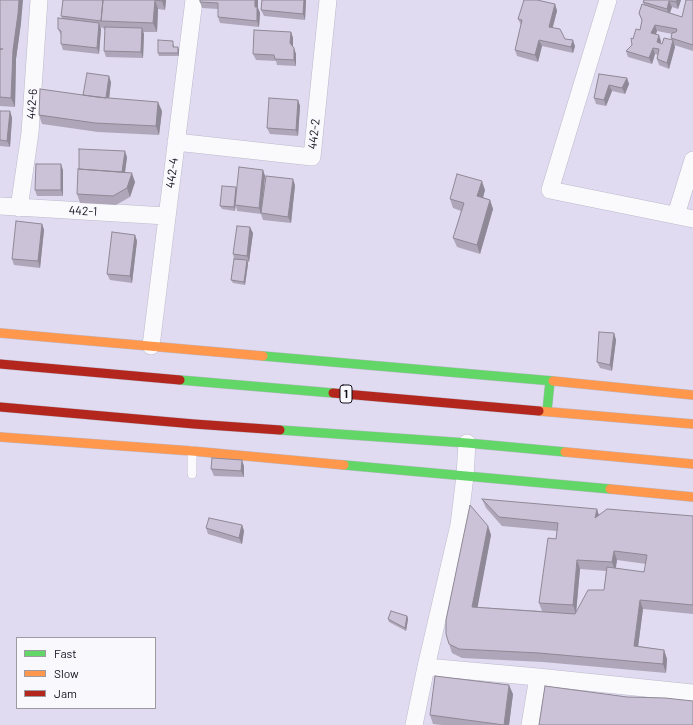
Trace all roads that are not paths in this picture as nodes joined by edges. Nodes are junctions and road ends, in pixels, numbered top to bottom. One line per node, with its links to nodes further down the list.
1 (38, 0): 8 (street, 442-6)
2 (194, 0): 5 (street, 442-4)
3 (328, 0): 5 (street, 442-2)
4 (608, 0): 10 (street)
5 (176, 142): 9 (street, 442-4)
6 (693, 160): 10 (street)
7 (0, 206): 8 (street, 442-1)
8 (19, 208): 9 (street, 442-1)
9 (166, 216): 13 (street, 442-4)
10 (676, 216): 11 (street)
11 (693, 219)
12 (0, 333): 13 (main road)
13 (151, 346): 15 (main road)
14 (0, 364): 18 (main road, 1)
15 (550, 381): 16 (main road); 18 (main road)
16 (693, 395)
17 (0, 407): 21 (main road)
18 (547, 411): 19 (main road, 1)
19 (693, 424)
20 (0, 437): 22 (main road)
21 (467, 443): 23 (main road); 25 (street)
22 (192, 451): 24 (lane); 25 (main road)
23 (693, 464)
24 (192, 474)
25 (464, 476): 26 (main road); 27 (street)
26 (693, 497)
27 (426, 667): 28 (street); 30 (street)
28 (538, 677): 29 (street); 31 (street)
29 (693, 693)
30 (414, 725)
31 (530, 725)

